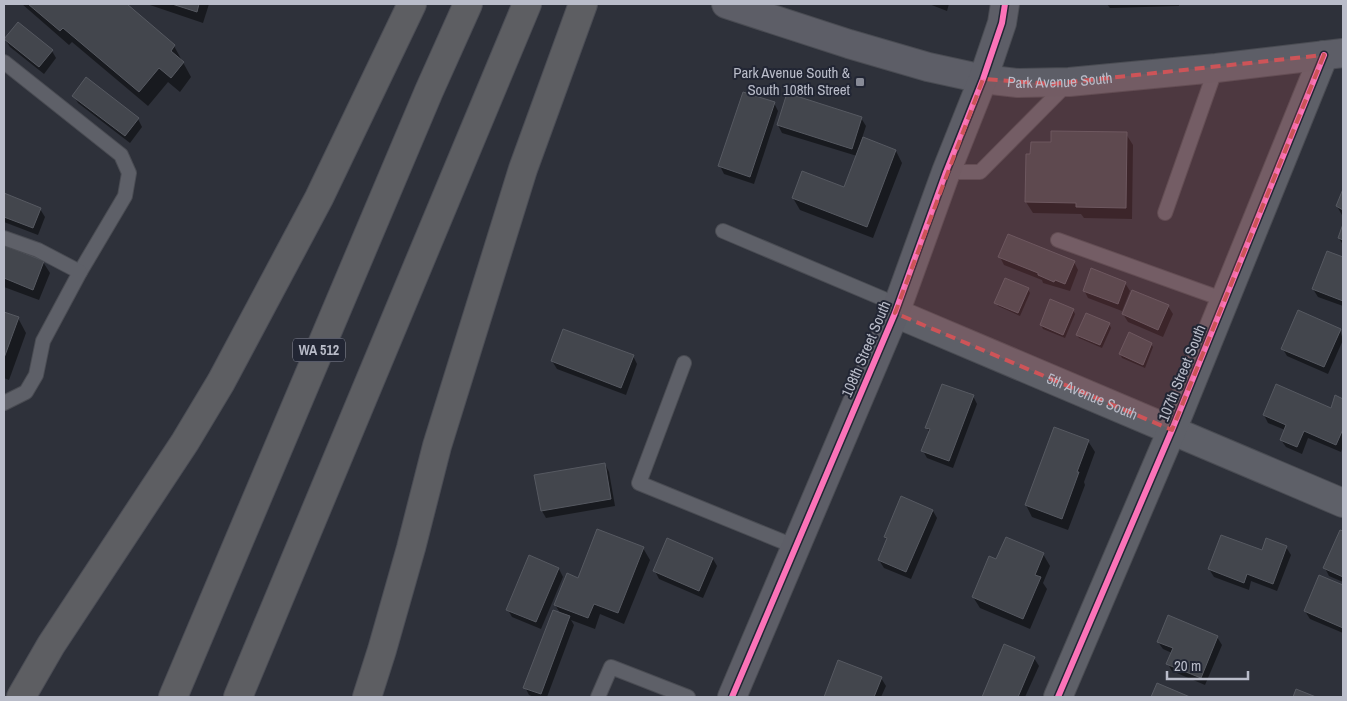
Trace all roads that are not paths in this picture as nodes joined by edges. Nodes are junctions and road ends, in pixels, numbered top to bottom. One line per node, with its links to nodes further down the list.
1 (412, 4): 25 (highway)
2 (468, 4): 26 (highway, WA 512)
3 (527, 4): 27 (highway)
4 (583, 4): 28 (highway)
5 (726, 4): 10 (street, Park Avenue South)
6 (1005, 4): 10 (street, 108th Street South)
7 (1334, 54): 9 (street, Park Avenue South); 18 (street, 107th Street South)
8 (4, 62): 17 (lane)
9 (1216, 68): 11 (street, Park Avenue South); 13 (lane)
10 (983, 79): 11 (street, Park Avenue South); 12 (street, 108th Street South)
11 (1069, 82): 12 (lane)
12 (946, 172): 19 (street, 108th Street South)
13 (1165, 214)
14 (723, 231): 19 (lane)
15 (4, 238): 17 (lane)
16 (1058, 240): 18 (lane)
17 (80, 272): 21 (lane)
18 (1225, 300): 22 (street, 107th Street South)
19 (897, 309): 22 (street, 5th Avenue South); 24 (street, 108th Street South)
20 (684, 363): 24 (lane)
21 (4, 403)
22 (1172, 430): 23 (street, 5th Avenue South); 32 (street, 107th Street South)
23 (1343, 503)
24 (796, 547): 31 (street, 108th Street South)
25 (21, 697)
26 (172, 697)
27 (238, 697)
28 (366, 697)
29 (598, 697): 30 (lane)
30 (688, 697)
31 (732, 697)
32 (1058, 697)

